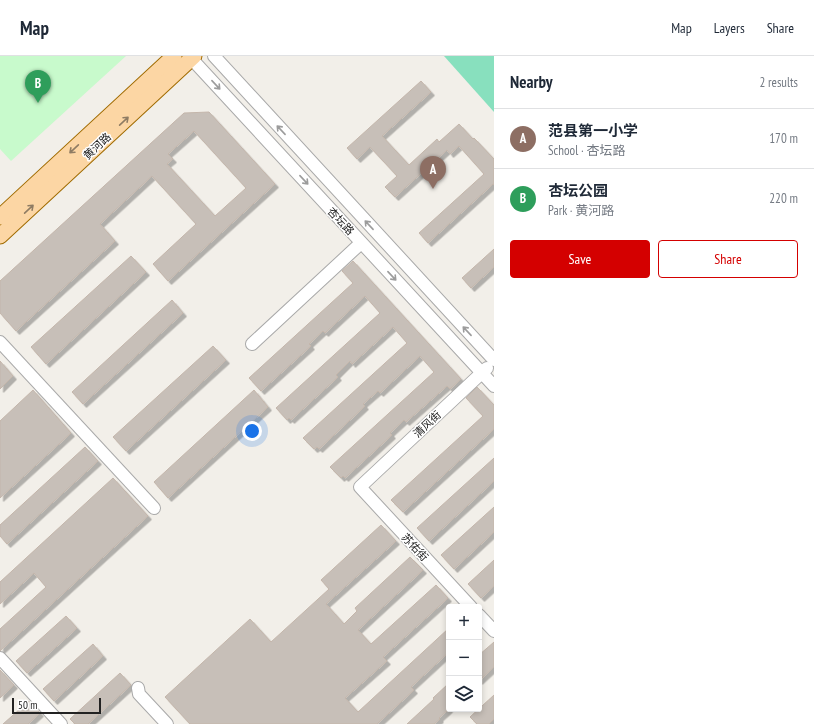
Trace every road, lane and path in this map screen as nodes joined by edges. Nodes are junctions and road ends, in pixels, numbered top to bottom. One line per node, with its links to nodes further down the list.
1 (174, 56): 4 (main road, 黄河路, one-way to 4)
2 (214, 56): 9 (street, 杏坛路, one-way to 2)
3 (192, 57): 5 (main road, 黄河路, one-way to 3); 6 (street, 杏坛路, one-way to 6)
4 (0, 217)
5 (0, 236)
6 (361, 242): 8 (street); 10 (street, 杏坛路, one-way to 10)
7 (0, 342): 13 (street)
8 (252, 344)
9 (494, 361): 10 (street, 清风街)
10 (482, 373): 11 (street, 杏坛路); 12 (street, 清风街)
11 (494, 386)
12 (360, 487): 14 (street, 苏佑街)
13 (154, 508)
14 (468, 604)
15 (482, 618): 16 (street)
16 (494, 631)
17 (0, 658): 19 (street)
18 (138, 688): 20 (street)
19 (61, 724)
20 (167, 724)

